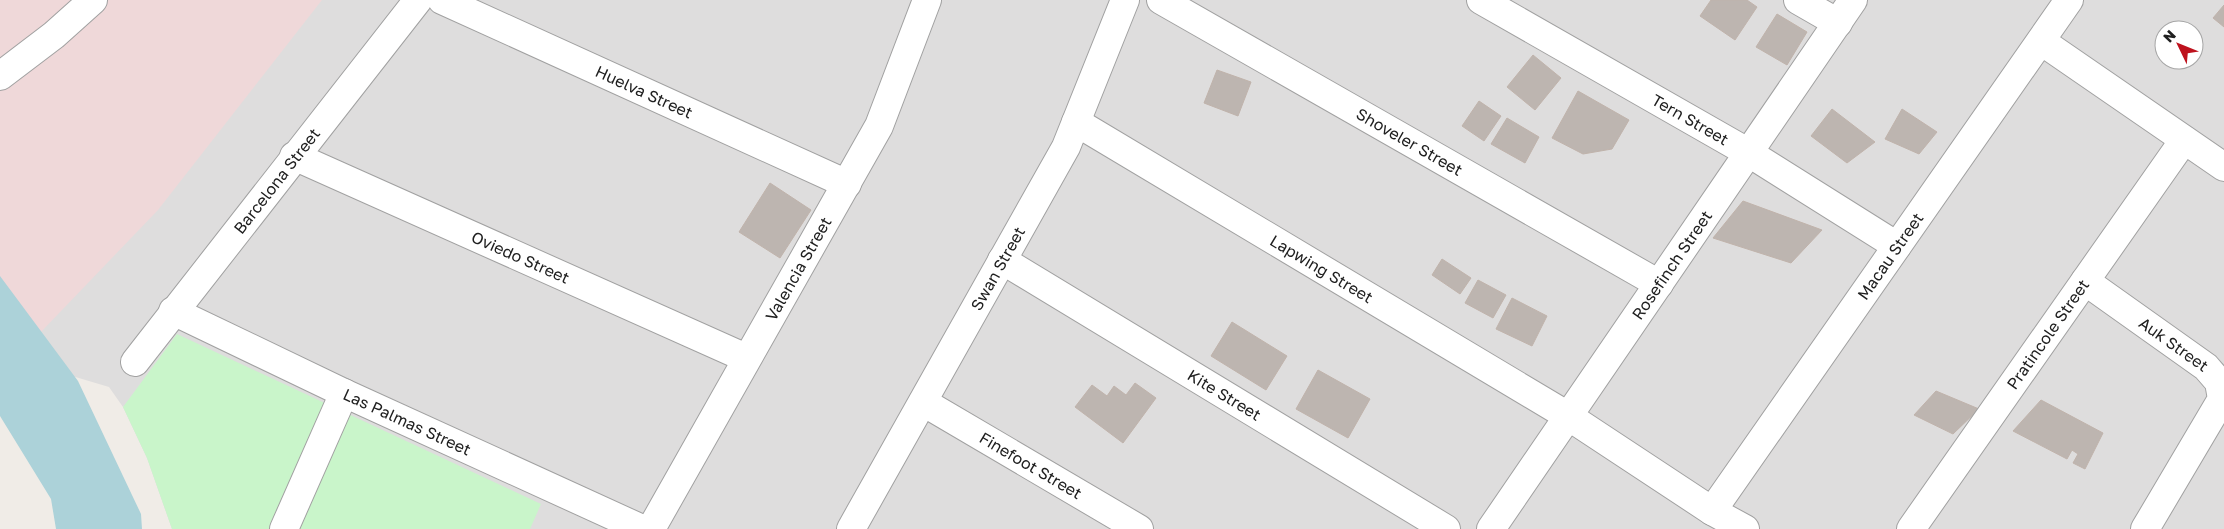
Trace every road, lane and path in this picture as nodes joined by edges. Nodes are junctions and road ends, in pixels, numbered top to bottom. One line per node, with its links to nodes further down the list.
1 (94, 0): 13 (street)
2 (418, 0): 17 (street, Barcelona Street)
3 (442, 0): 19 (street, Huelva Street)
4 (1125, 0): 14 (street, Swan Street)
5 (1161, 0): 23 (street, Shoveler Street)
6 (1481, 0): 16 (street, Tern Street)
7 (1798, 0): 11 (street)
8 (1853, 0): 11 (street, Rosefinch Street)
9 (2069, 0): 12 (street, Macau Street)
10 (925, 1): 19 (street, Valencia Street)
11 (1838, 23): 16 (street, Rosefinch Street)
12 (2041, 41): 15 (street); 20 (street, Macau Street)
13 (0, 76)
14 (1076, 122): 21 (street, Swan Street); 29 (street, Lapwing Street)
15 (2184, 140): 18 (street); 22 (street, Pratincole Street)
16 (1749, 153): 20 (street, Tern Street); 23 (street, Rosefinch Street)
17 (294, 156): 24 (street, Barcelona Street); 25 (street, Oviedo Street)
18 (2224, 167)
19 (847, 184): 25 (street, Valencia Street)
20 (1897, 246): 30 (street, Macau Street)
21 (1002, 260): 28 (street, Swan Street); 36 (street, Kite Street)
22 (2085, 281): 39 (street, Pratincole Street); 40 (street, Auk Street)
23 (1659, 284): 29 (street, Rosefinch Street)
24 (173, 311): 26 (street, Barcelona Street); 27 (street, Las Palmas Street)
25 (746, 358): 33 (street, Valencia Street)
26 (135, 362)
27 (344, 393): 31 (street); 32 (street, Las Palmas Street)
28 (923, 402): 34 (street, Swan Street); 35 (street, Finefoot Street)
29 (1568, 416): 30 (street, Lapwing Street); 37 (street, Rosefinch Street)
30 (1712, 511): 38 (street, Lapwing Street)
31 (284, 529)
32 (642, 529)
33 (651, 529)
34 (852, 529)
35 (1139, 529)
36 (1446, 529)
37 (1491, 529)
38 (1745, 529)
39 (1911, 529)
40 (2145, 529)

